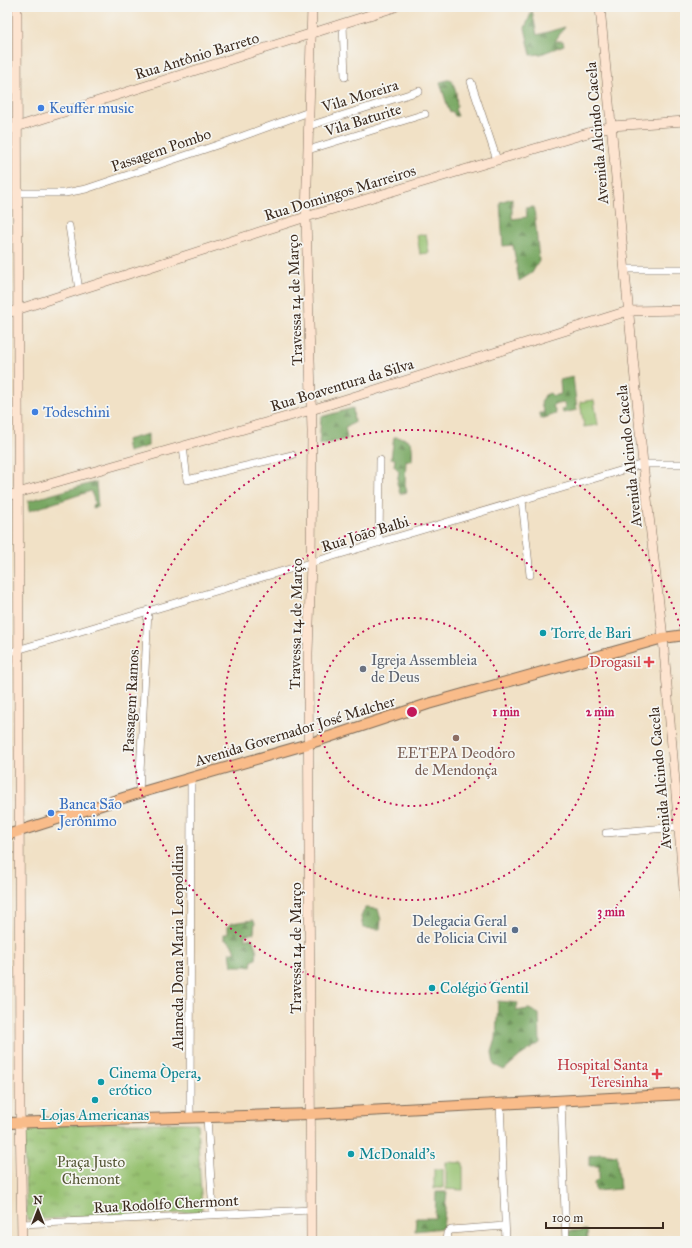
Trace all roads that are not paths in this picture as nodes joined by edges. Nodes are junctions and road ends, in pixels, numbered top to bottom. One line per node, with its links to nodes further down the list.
1 (312, 7): 6 (street, Travessa 14 de Março)
2 (394, 7): 5 (street, Rua Antônio Barreto)
3 (600, 7): 14 (street, Avenida Alcindo Cacela)
4 (19, 8): 15 (street)
5 (343, 24): 6 (street, Rua Antônio Barreto); 7 (street)
6 (311, 34): 10 (street, Travessa 14 de Março); 15 (street, Rua Antônio Barreto)
7 (345, 77)
8 (471, 82): 18 (street)
9 (419, 92): 13 (street, Vila Moreira)
10 (309, 112): 13 (street, Travessa 14 de Março); 19 (street, Passagem Pombo)
11 (425, 114): 17 (street, Vila Baturite)
12 (685, 120): 14 (street, Rua Domingos Marreiros)
13 (309, 126): 17 (street, Travessa 14 de Março)
14 (611, 126): 18 (street, Rua Domingos Marreiros); 22 (street, Avenida Alcindo Cacela)
15 (16, 127): 16 (street, Rua Antônio Barreto); 19 (street)
16 (7, 130)
17 (308, 150): 20 (street, Travessa 14 de Março)
18 (497, 160): 20 (street, Rua Domingos Marreiros)
19 (18, 193): 25 (street)
20 (306, 217): 24 (street, Rua Domingos Marreiros); 29 (street, Travessa 14 de Março)
21 (69, 226): 24 (street)
22 (624, 269): 23 (street); 27 (street, Avenida Alcindo Cacela)
23 (685, 269)
24 (79, 290): 25 (street, Rua Domingos Marreiros)
25 (19, 309): 28 (street, Rua Domingos Marreiros); 35 (street)
26 (685, 310): 27 (street, Rua Boaventura da Silva)
27 (628, 311): 29 (street, Rua Boaventura da Silva); 33 (street, Avenida Alcindo Cacela)
28 (7, 313)
29 (311, 410): 30 (street, Rua Boaventura da Silva); 39 (street, Travessa 14 de Março)
30 (183, 446): 31 (street); 35 (street, Rua Boaventura da Silva)
31 (292, 455)
32 (380, 460): 38 (street)
33 (643, 464): 34 (street, Rua João Balbi); 37 (street, Rua João Balbi); 43 (street, Avenida Alcindo Cacela)
34 (685, 464)
35 (18, 492): 36 (street, Rua Boaventura da Silva); 44 (street)
36 (7, 496)
37 (522, 500): 38 (street, Rua João Balbi); 40 (street)
38 (379, 543): 39 (street, Rua João Balbi)
39 (311, 563): 41 (street, Rua João Balbi); 46 (street, Travessa 14 de Março)
40 (530, 575)
41 (148, 610): 44 (street, Rua João Balbi); 48 (street, Passagem Ramos)
42 (685, 635): 43 (main road, Avenida Governador José Malcher)
43 (663, 638): 46 (main road, Avenida Governador José Malcher); 49 (street, Avenida Alcindo Cacela)
44 (20, 649): 45 (street, Rua João Balbi); 50 (street)
45 (7, 653)
46 (308, 744): 47 (main road, Avenida Governador José Malcher); 57 (street, Travessa 14 de Março)
47 (191, 779): 48 (main road, Avenida Governador José Malcher); 58 (street, Alameda Dona Maria Leopoldina)
48 (139, 794): 50 (main road, Avenida Governador José Malcher)
49 (679, 828): 51 (street); 53 (street, Avenida Alcindo Cacela)
50 (20, 832): 52 (main road, Avenida Governador José Malcher); 60 (street)
51 (606, 833)
52 (7, 835)
53 (685, 902)
54 (685, 1094): 55 (main road)
55 (561, 1100): 56 (main road); 70 (street)
56 (500, 1103): 57 (main road); 65 (street)
57 (310, 1114): 59 (main road); 62 (street, Travessa 14 de Março)
58 (190, 1117): 59 (main road); 60 (main road)
59 (207, 1117): 63 (street)
60 (20, 1122): 61 (main road); 64 (street)
61 (7, 1123)
62 (311, 1210): 63 (street, Rua Rodolfo Chermont); 67 (street, Travessa 14 de Março)
63 (213, 1214): 64 (street, Rua Rodolfo Chermont)
64 (22, 1224): 66 (street)
65 (505, 1226): 68 (street); 69 (street)
66 (22, 1241)
67 (311, 1241)
68 (446, 1241)
69 (506, 1241)
70 (566, 1241)

